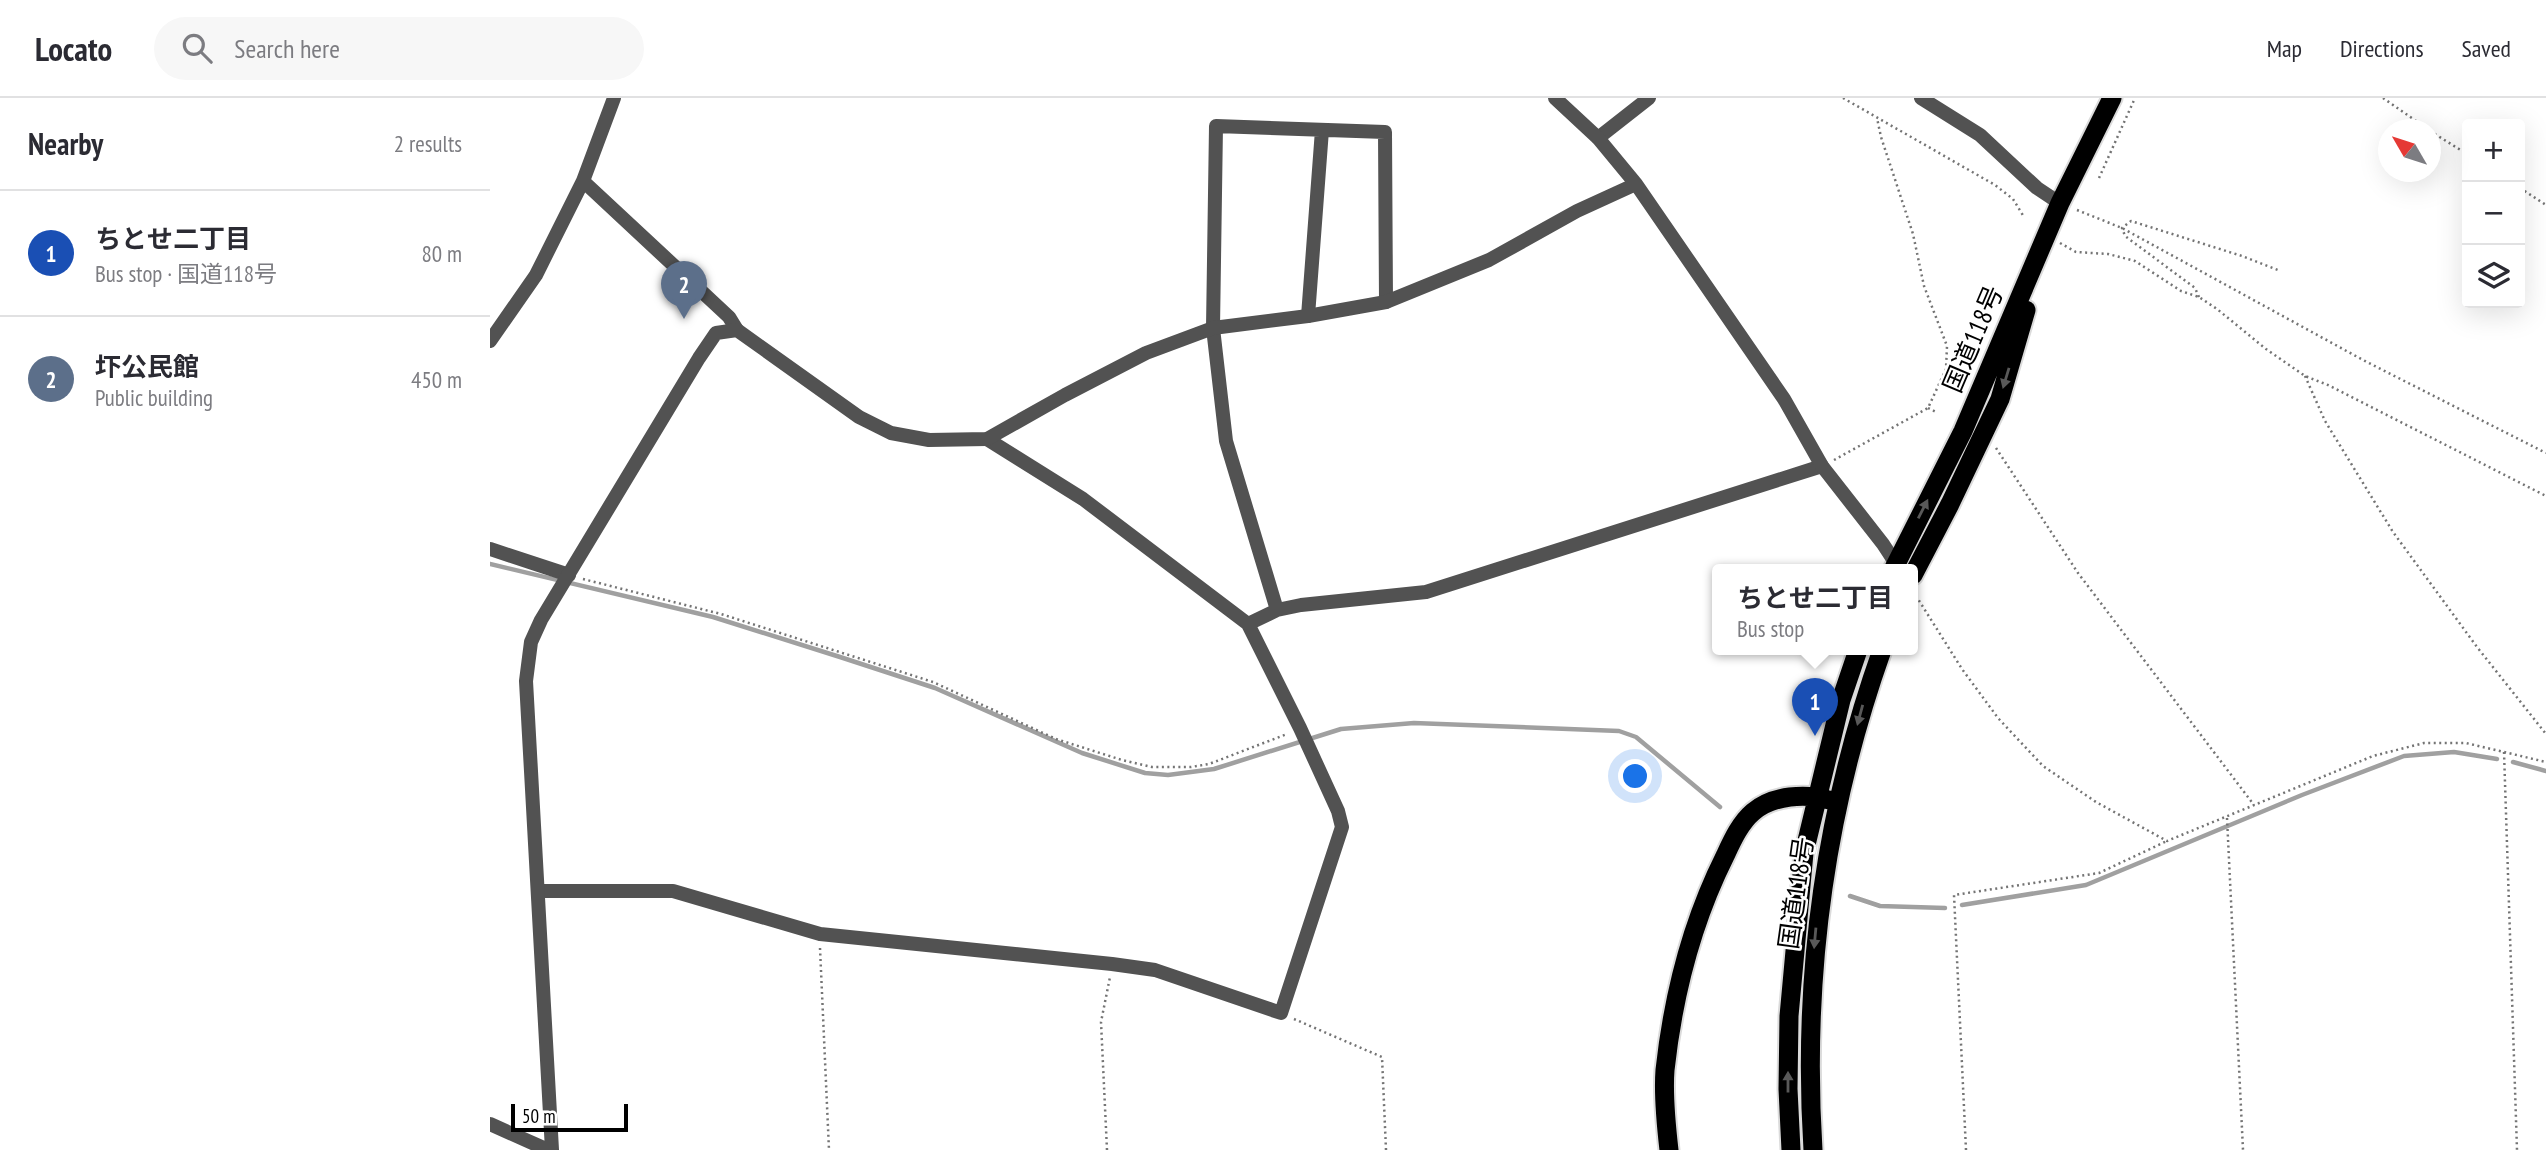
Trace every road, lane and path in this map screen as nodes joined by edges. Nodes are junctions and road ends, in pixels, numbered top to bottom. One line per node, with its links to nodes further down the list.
1 (614, 98): 16 (street)
2 (1555, 98): 13 (street)
3 (1649, 98): 13 (street)
4 (1843, 98): 9 (path)
5 (1921, 98): 19 (street)
6 (2112, 98): 19 (highway, 国道118号)
7 (2135, 98): 15 (path)
8 (2383, 98): 10 (path)
9 (1877, 117): 21 (path); 32 (path)
10 (2414, 119)
11 (1322, 130): 26 (street); 27 (street); 28 (street)
12 (2441, 137): 14 (path)
13 (1598, 138): 17 (street)
14 (2462, 151)
15 (2099, 178)
16 (583, 181): 29 (street); 30 (street)
17 (1636, 184): 26 (street); 37 (street)
18 (2525, 191): 20 (path)
19 (2056, 201): 22 (path); 23 (highway, 国道118号)
20 (2546, 205)
21 (2024, 217)
22 (2122, 228): 24 (path); 25 (path); 36 (path)
23 (2052, 242): 25 (path); 41 (highway, 国道118号, one-way to 23); 42 (highway, 国道118号, one-way to 42)
24 (2278, 270)
25 (2199, 297): 31 (path)
26 (1386, 302): 27 (street)
27 (1308, 316): 28 (street)
28 (1213, 328): 34 (street); 45 (street)
29 (737, 330): 34 (street); 43 (street)
30 (490, 341)
31 (2305, 376): 38 (path); 49 (path)
32 (1928, 408): 33 (path); 37 (path)
33 (1936, 412)
34 (987, 439): 46 (street)
35 (1996, 447): 55 (path)
36 (2546, 453)
37 (1822, 467): 40 (street); 45 (street)
38 (2546, 496)
39 (490, 549): 43 (street)
40 (1893, 564)
41 (1898, 564)
42 (1918, 565)
43 (564, 581): 50 (path); 58 (street)
44 (1918, 600): 57 (path)
45 (1277, 610): 46 (street)
46 (1248, 624): 50 (street)
47 (1856, 655): 53 (highway, 国道118号)
48 (1880, 655): 54 (highway, 国道118号, one-way to 54)
49 (2546, 734)
50 (1303, 735): 61 (street)
51 (2504, 752): 52 (path); 55 (path); 72 (path)
52 (2546, 762)
53 (1817, 796): 54 (highway); 67 (highway); 68 (highway, 国道118号, one-way to 53)
54 (1837, 802): 69 (highway, 国道118号, one-way to 69)
55 (2254, 805): 56 (path)
56 (2227, 817): 57 (path); 71 (path)
57 (2167, 841): 70 (path)
58 (538, 891): 59 (street); 63 (street)
59 (820, 934): 60 (street); 64 (path)
60 (1112, 964): 61 (street); 65 (path)
61 (1281, 1013): 66 (path)
62 (490, 1124): 63 (street)
63 (550, 1150)
64 (830, 1150)
65 (1107, 1150)
66 (1386, 1150)
67 (1669, 1150)
68 (1791, 1150)
69 (1813, 1150)
70 (1966, 1150)
71 (2243, 1150)
72 (2517, 1150)

